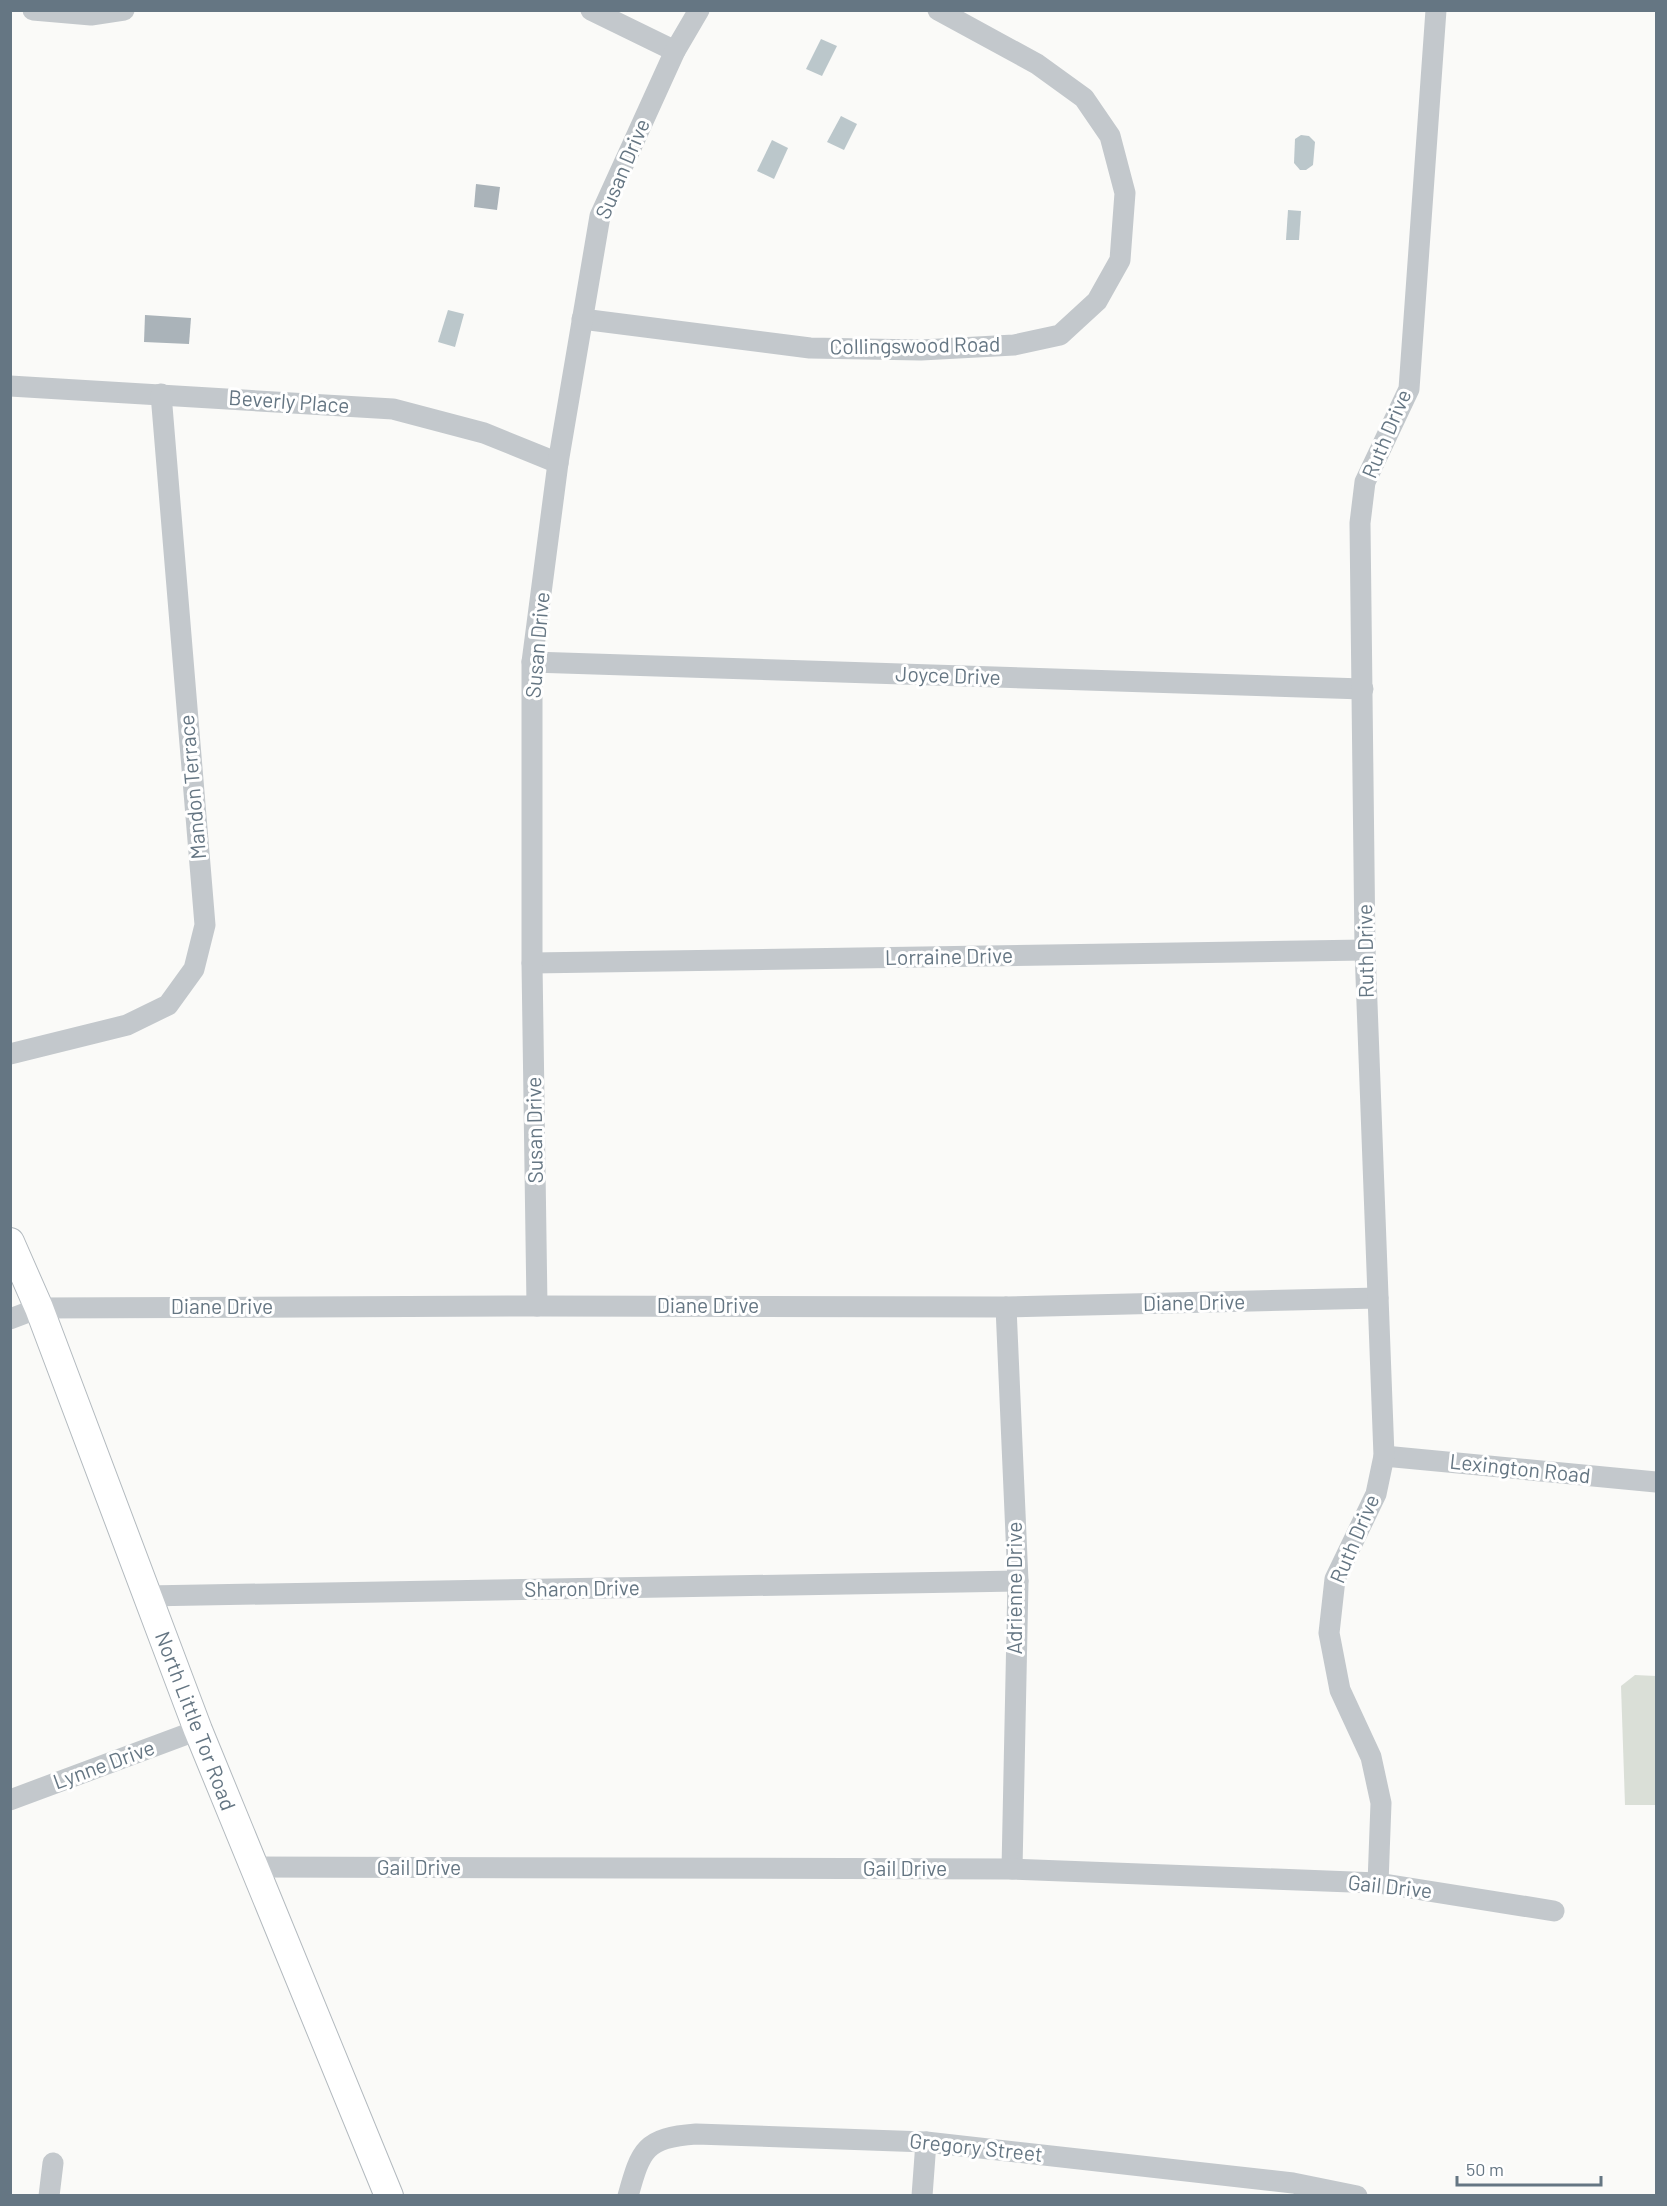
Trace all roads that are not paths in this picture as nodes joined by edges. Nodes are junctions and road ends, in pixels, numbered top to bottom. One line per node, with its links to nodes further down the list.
1 (33, 10): 2 (street)
2 (124, 10)
3 (591, 10): 7 (street)
4 (699, 10): 7 (street, Susan Drive)
5 (938, 10): 8 (street, Collingswood Road)
6 (1436, 10): 13 (street, Ruth Drive)
7 (675, 51): 8 (street, Susan Drive)
8 (582, 319): 11 (street, Susan Drive)
9 (10, 386): 10 (street, Beverly Place)
10 (161, 394): 11 (street, Beverly Place); 16 (street, Mandon Terrace)
11 (558, 463): 12 (street, Susan Drive)
12 (532, 662): 13 (street, Joyce Drive); 15 (street, Susan Drive)
13 (1364, 689): 14 (street, Ruth Drive)
14 (1365, 950): 15 (street, Lorraine Drive); 18 (street, Ruth Drive)
15 (532, 963): 19 (street, Susan Drive)
16 (10, 1054)
17 (10, 1242): 21 (street, North Little Tor Road)
18 (1378, 1298): 20 (street, Diane Drive); 23 (street, Ruth Drive)
19 (537, 1306): 20 (street, Diane Drive); 21 (street, Diane Drive)
20 (1006, 1307): 25 (street, Adrienne Drive)
21 (39, 1308): 22 (street); 26 (street, North Little Tor Road)
22 (10, 1319)
23 (1384, 1455): 24 (street, Lexington Road); 31 (street, Ruth Drive)
24 (1656, 1482)
25 (1018, 1581): 26 (street, Sharon Drive); 30 (street, Adrienne Drive)
26 (146, 1596): 27 (street, North Little Tor Road)
27 (198, 1730): 28 (street, Lynne Drive); 29 (street, North Little Tor Road)
28 (10, 1800)
29 (253, 1867): 30 (street, Gail Drive); 37 (street, North Little Tor Road)
30 (1012, 1869): 31 (street, Gail Drive)
31 (1378, 1882): 32 (street, Gail Drive)
32 (1554, 1911)
33 (926, 2142): 35 (street, Gregory Street); 38 (street, Gregory Street); 39 (street)
34 (53, 2163): 36 (street)
35 (1293, 2189): 40 (street, Gregory Street)
36 (49, 2196)
37 (389, 2196)
38 (628, 2196)
39 (922, 2196)
40 (1357, 2196)

